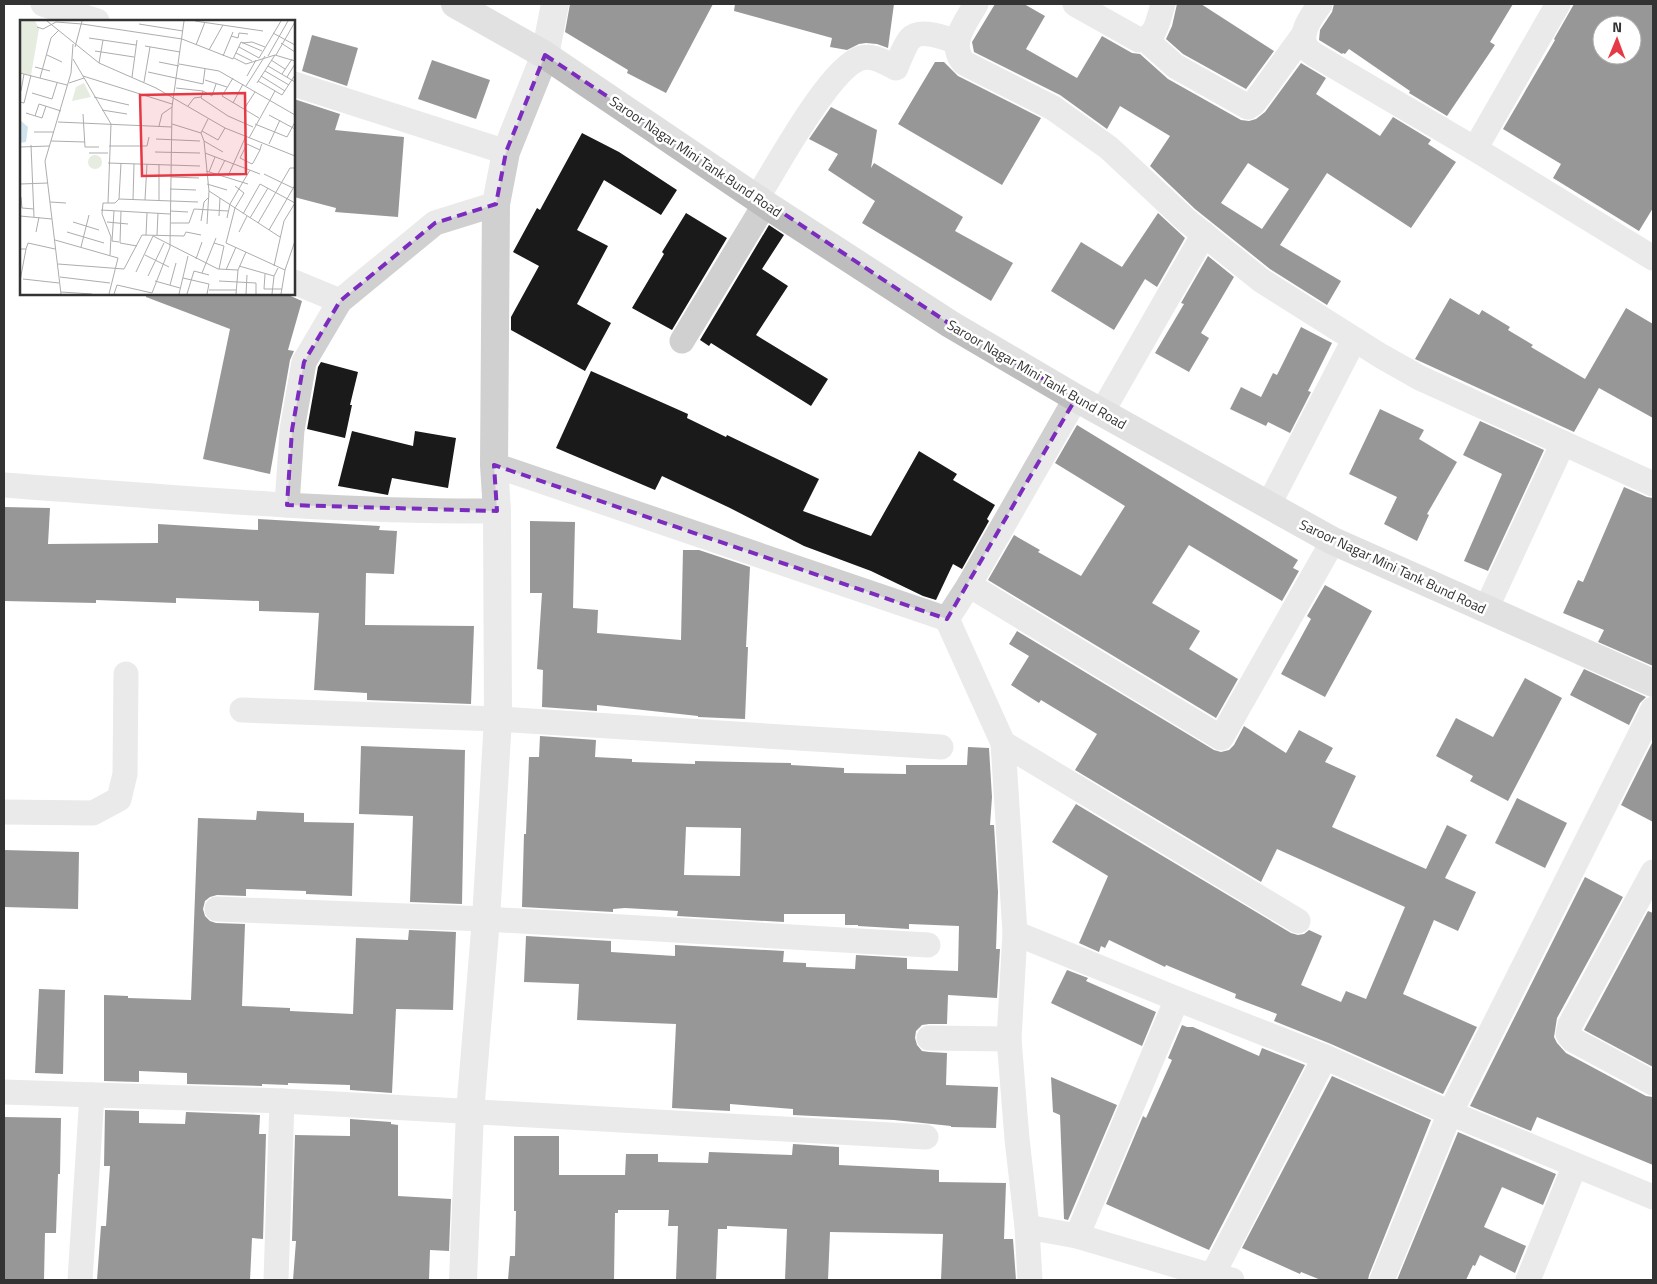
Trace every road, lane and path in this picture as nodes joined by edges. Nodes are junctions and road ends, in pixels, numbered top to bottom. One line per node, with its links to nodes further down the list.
1 (43, 4): 9 (street)
2 (455, 4): 13 (main road, Saroor Nagar Mini Tank Bund Road)
3 (555, 4): 13 (street)
4 (976, 4): 12 (street)
5 (1075, 4): 11 (street)
6 (1163, 4): 11 (street)
7 (1320, 4): 10 (street)
8 (1558, 4): 15 (street)
9 (95, 20)
10 (1304, 34): 11 (street); 15 (street)
11 (1145, 39)
12 (957, 42): 17 (street); 19 (street)
13 (545, 55): 16 (street); 17 (main road, Saroor Nagar Mini Tank Bund Road)
14 (295, 84): 16 (street)
15 (1475, 149): 20 (street)
16 (506, 152): 18 (street)
17 (761, 201): 24 (street); 25 (main road, Saroor Nagar Mini Tank Bund Road)
18 (496, 204): 22 (street); 28 (street)
19 (1204, 234): 23 (street); 26 (street)
20 (1652, 253)
21 (295, 282): 22 (street)
22 (340, 301): 31 (street)
23 (1354, 340): 27 (street); 32 (street)
24 (682, 341)
25 (1076, 398): 26 (main road, Saroor Nagar Mini Tank Bund Road); 35 (street)
26 (1102, 412): 32 (main road, Saroor Nagar Mini Tank Bund Road)
27 (1563, 443): 29 (street); 36 (street)
28 (494, 465): 33 (street); 37 (street)
29 (1653, 484)
30 (4, 485): 31 (street)
31 (286, 505): 33 (street)
32 (1268, 506): 34 (main road, Saroor Nagar Mini Tank Bund Road)
33 (497, 511): 42 (street)
34 (1333, 541): 35 (street); 36 (main road, Saroor Nagar Mini Tank Bund Road)
35 (969, 585): 37 (street)
36 (1486, 609): 39 (main road, Saroor Nagar Mini Tank Bund Road)
37 (947, 619): 43 (street)
38 (126, 674): 45 (street)
39 (1653, 683)
40 (242, 710): 42 (street)
41 (1653, 710): 61 (street)
42 (498, 719): 44 (street); 48 (street)
43 (1003, 743): 49 (street); 50 (street)
44 (941, 747)
45 (4, 812)
46 (1653, 872): 56 (street)
47 (217, 909): 48 (street)
48 (486, 919): 51 (street); 60 (street)
49 (1298, 921)
50 (1014, 933): 52 (street); 54 (street)
51 (928, 945)
52 (1177, 999): 55 (street); 66 (street)
53 (929, 1038): 54 (street)
54 (1009, 1038): 65 (street)
55 (1325, 1057): 61 (street); 67 (street)
56 (1653, 1083)
57 (4, 1092): 58 (street)
58 (92, 1095): 59 (street); 68 (street)
59 (282, 1101): 60 (street); 69 (street)
60 (470, 1112): 62 (street); 70 (street)
61 (1450, 1113): 63 (street); 72 (street)
62 (926, 1137)
63 (1575, 1165): 64 (street); 73 (street)
64 (1653, 1197)
65 (1028, 1227): 66 (street); 71 (street)
66 (1077, 1236): 67 (street)
67 (1222, 1278)
68 (80, 1280)
69 (276, 1280)
70 (463, 1280)
71 (1030, 1280)
72 (1382, 1280)
73 (1528, 1280)

